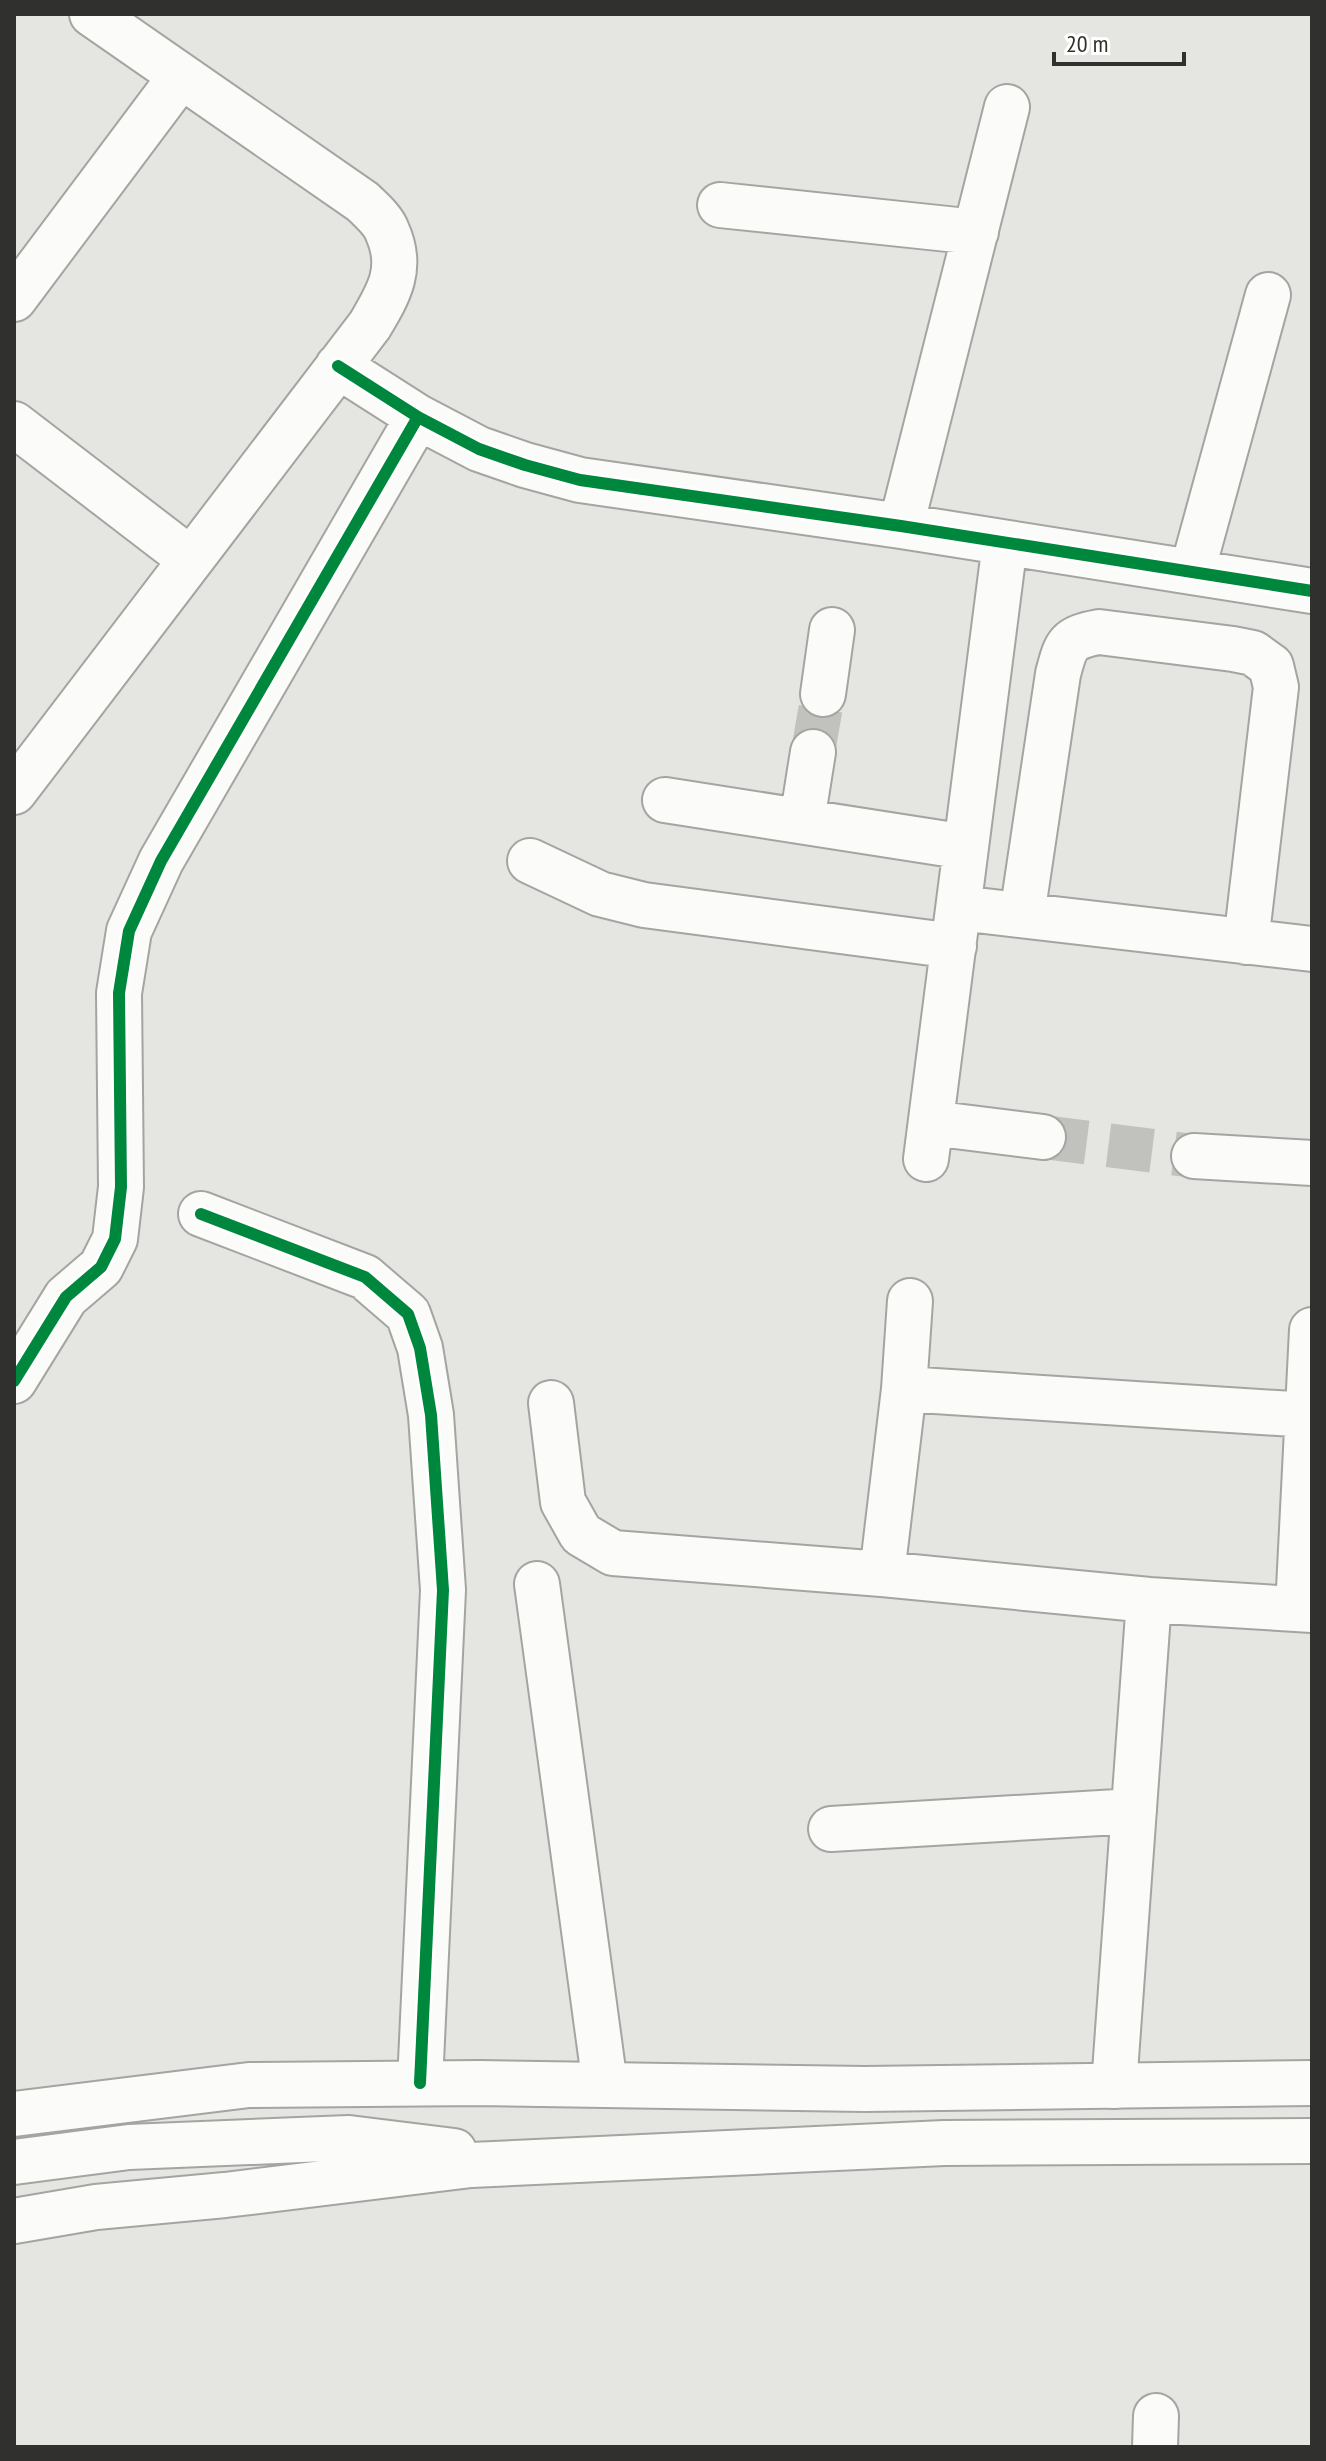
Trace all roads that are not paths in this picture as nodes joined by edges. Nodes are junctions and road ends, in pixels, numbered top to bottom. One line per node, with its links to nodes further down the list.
1 (92, 14): 2 (street)
2 (181, 76): 7 (street); 8 (street)
3 (1007, 107): 5 (street)
4 (720, 205): 5 (street)
5 (976, 232): 11 (street)
6 (1268, 295): 14 (street)
7 (14, 299)
8 (338, 366): 9 (street); 13 (street)
9 (418, 417): 11 (street); 34 (street)
10 (14, 424): 13 (street)
11 (901, 526): 12 (street)
12 (1005, 543): 14 (street); 22 (street)
13 (190, 559): 19 (street)
14 (1192, 572): 15 (street)
15 (1312, 591)
16 (832, 630): 17 (street)
17 (823, 694)
18 (813, 752): 21 (street)
19 (14, 792)
20 (665, 800): 21 (street)
21 (802, 821): 22 (street)
22 (966, 847): 25 (street)
23 (530, 861): 25 (street)
24 (1022, 915): 25 (street); 26 (street); 26 (street)
25 (956, 927): 28 (street)
26 (1246, 942): 27 (street)
27 (1312, 949)
28 (1043, 1137)
29 (1194, 1156): 30 (street)
30 (1312, 1163)
31 (201, 1214): 44 (street)
32 (910, 1301): 35 (street)
33 (1312, 1330): 37 (street)
34 (14, 1381)
35 (904, 1389): 37 (street); 38 (street)
36 (551, 1403): 38 (street)
37 (1308, 1415): 41 (street)
38 (882, 1574): 40 (street)
39 (537, 1584): 47 (street)
40 (1149, 1600): 41 (street); 42 (street)
41 (1305, 1609)
42 (1134, 1811): 43 (street); 48 (street)
43 (831, 1829)
44 (420, 2083): 46 (street); 49 (street)
45 (1312, 2083): 48 (street)
46 (535, 2084): 47 (street); 50 (street)
47 (605, 2085): 48 (street)
48 (1114, 2086)
49 (14, 2114)
50 (349, 2138): 52 (street); 53 (street)
51 (1312, 2141): 53 (street)
52 (14, 2162)
53 (535, 2162): 54 (street)
54 (14, 2221)

